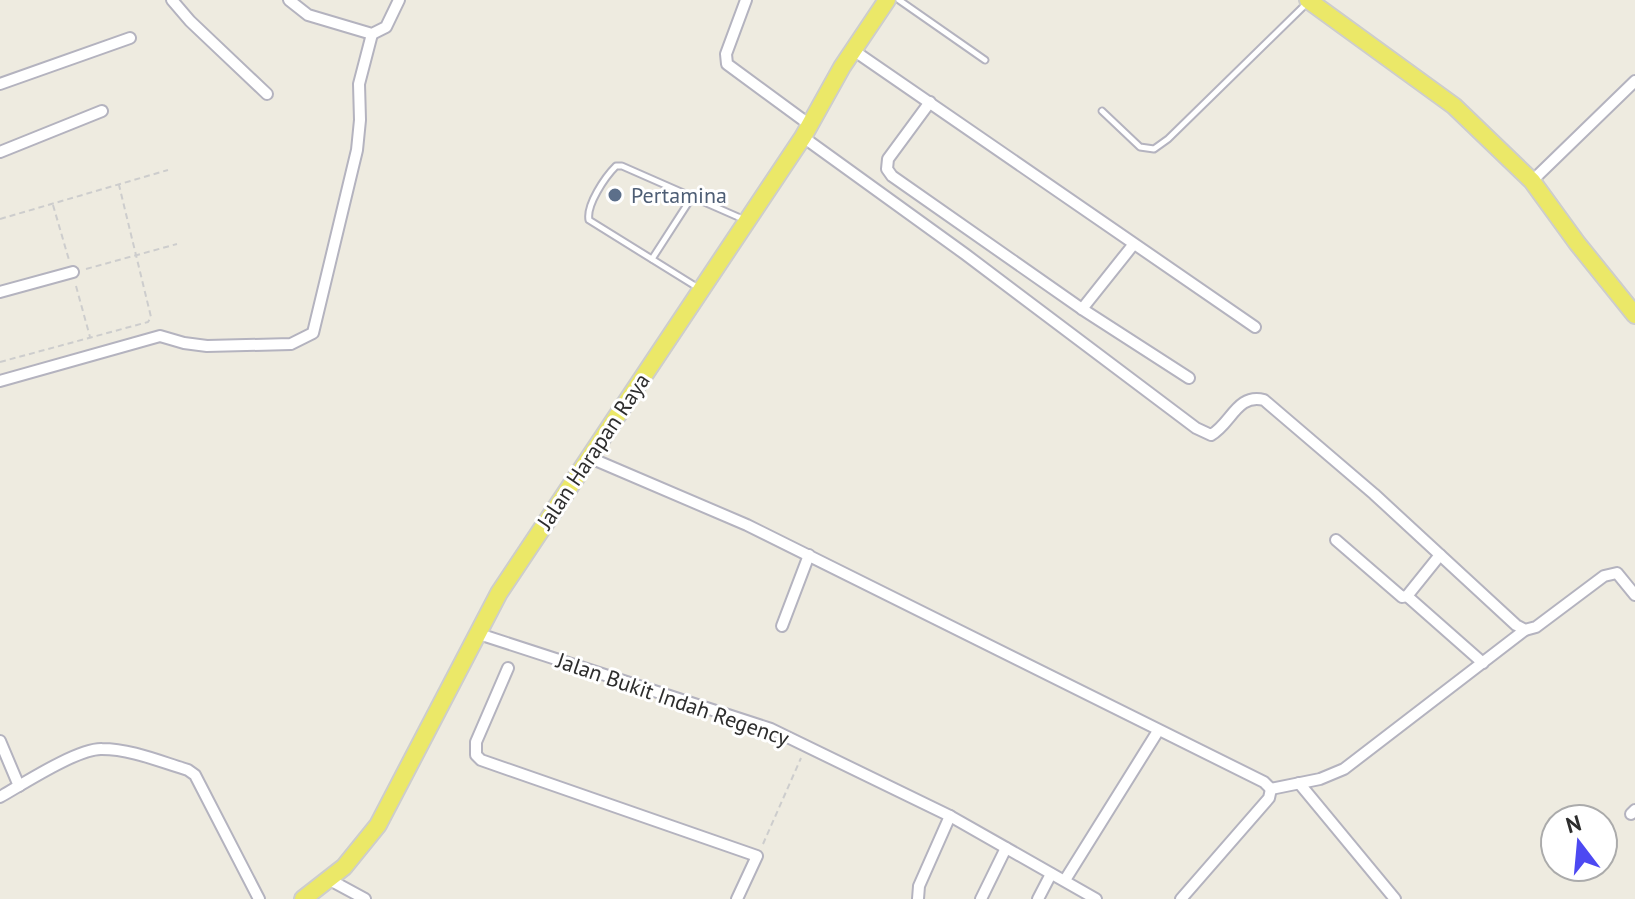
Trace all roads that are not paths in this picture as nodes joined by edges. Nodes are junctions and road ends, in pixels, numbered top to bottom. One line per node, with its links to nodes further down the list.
1 (172, 0): 14 (street)
2 (289, 0): 8 (street)
3 (399, 0): 8 (street)
4 (746, 0): 18 (street)
5 (887, 0): 10 (main road, Jalan Harapan Raya)
6 (899, 0): 11 (lane)
7 (1309, 0): 17 (lane); 20 (main road)
8 (372, 34): 32 (street)
9 (130, 38): 13 (street)
10 (853, 50): 15 (street); 18 (main road, Jalan Harapan Raya)
11 (985, 60)
12 (1635, 81): 20 (street)
13 (0, 84)
14 (267, 94)
15 (930, 102): 23 (street); 28 (street)
16 (102, 111): 19 (street)
17 (1102, 111)
18 (807, 131): 22 (main road, Jalan Harapan Raya); 36 (street)
19 (0, 152)
20 (1532, 181): 29 (main road)
21 (692, 197): 22 (lane); 24 (lane); 24 (lane)
22 (747, 221): 26 (main road, Jalan Harapan Raya)
23 (1133, 245): 28 (street); 30 (street)
24 (652, 259): 26 (lane)
25 (73, 272): 27 (street)
26 (701, 290): 33 (main road, Jalan Harapan Raya)
27 (0, 292)
28 (1082, 309): 31 (street)
29 (1635, 315)
30 (1255, 327)
31 (1189, 378)
32 (0, 381)
33 (588, 457): 35 (street); 41 (main road, Jalan Harapan Raya)
34 (1336, 540): 38 (street)
35 (809, 555): 39 (street); 44 (street)
36 (1440, 555): 38 (street); 40 (street)
37 (1635, 595): 40 (street)
38 (1407, 596): 42 (street)
39 (782, 626)
40 (1525, 630): 42 (street)
41 (479, 634): 50 (street, Jalan Bukit Indah Regency); 53 (main road, Jalan Harapan Raya)
42 (1483, 663): 46 (street)
43 (508, 668): 58 (street)
44 (1158, 731): 48 (street); 54 (street)
45 (0, 741): 47 (street)
46 (1299, 783): 48 (street); 64 (street)
47 (19, 786): 49 (street); 55 (street)
48 (1271, 789): 63 (street)
49 (0, 797)
50 (950, 816): 51 (street, Jalan Bukit Indah Regency); 59 (street)
51 (1006, 848): 52 (street, Jalan Bukit Indah Regency); 60 (street)
52 (1051, 874): 54 (street, Jalan Bukit Indah Regency); 61 (street)
53 (330, 880): 56 (main road, Jalan Harapan Raya); 57 (street)
54 (1065, 880): 62 (street, Jalan Bukit Indah Regency)
55 (259, 899)
56 (303, 899)
57 (365, 899)
58 (737, 899)
59 (918, 899)
60 (981, 899)
61 (1038, 899)
62 (1096, 899)
63 (1181, 899)
64 (1395, 899)

